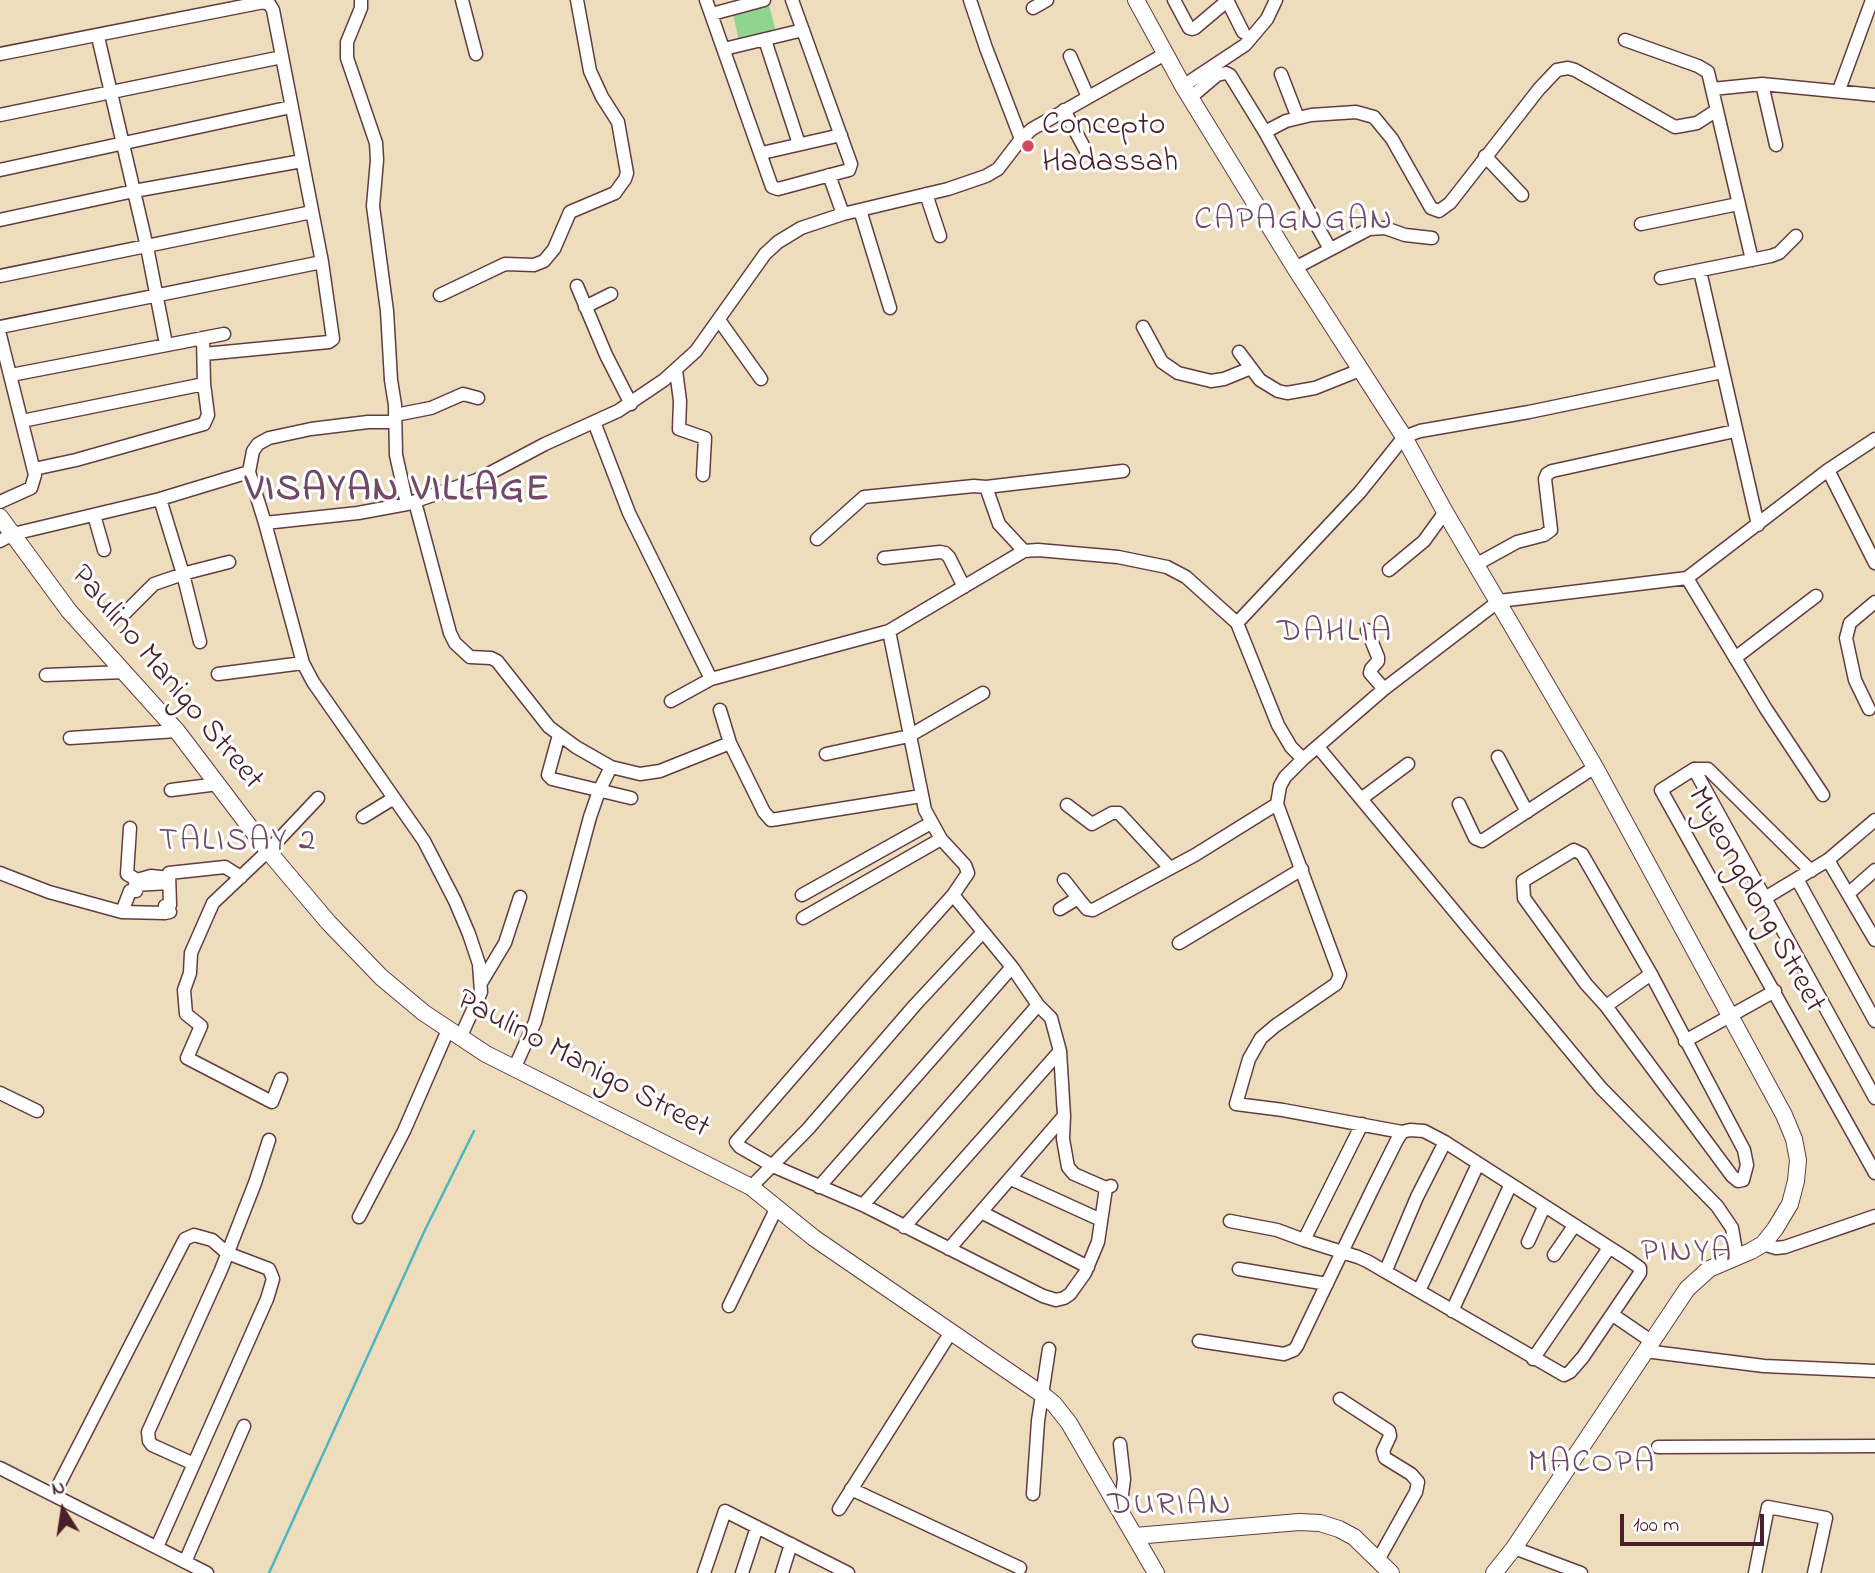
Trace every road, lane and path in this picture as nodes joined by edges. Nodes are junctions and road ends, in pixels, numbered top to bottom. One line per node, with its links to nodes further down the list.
1 (360, 0): 97 (street)
2 (462, 0): 24 (street)
3 (577, 0): 75 (street)
4 (706, 0): 16 (street)
5 (764, 0): 14 (street)
6 (792, 0): 17 (street)
7 (970, 0): 43 (street)
8 (1047, 0): 15 (street)
9 (1136, 0): 25 (street)
10 (1174, 0): 13 (street)
11 (1276, 0): 33 (street)
12 (1872, 0): 31 (street)
13 (1227, 1): 18 (street)
14 (749, 2): 16 (street)
15 (1033, 8)
16 (712, 14): 22 (street)
17 (803, 30): 20 (street); 42 (street)
18 (1243, 32)
19 (98, 37): 23 (street); 27 (street); 32 (street)
20 (765, 40): 22 (street); 45 (street)
21 (1625, 40): 30 (street)
22 (724, 49): 48 (street)
23 (0, 54)
24 (476, 54)
25 (1165, 54): 33 (street); 35 (street)
26 (1070, 56): 35 (street)
27 (282, 57): 32 (street); 36 (street)
28 (1281, 74): 40 (street)
29 (1762, 83): 30 (street); 31 (street); 46 (street)
30 (1712, 89): 38 (street)
31 (1839, 90): 34 (street)
32 (112, 92): 39 (street); 44 (street)
33 (1186, 92): 41 (street); 69 (street)
34 (1875, 95)
35 (1088, 97): 37 (street)
36 (291, 107): 44 (street); 50 (street)
37 (1064, 110): 43 (street); 47 (street)
38 (1717, 110): 49 (street); 56 (street)
39 (0, 115)
40 (1298, 118): 41 (street); 49 (street)
41 (1265, 132): 66 (street)
42 (841, 135): 45 (street); 52 (street)
43 (1021, 139): 54 (street)
44 (122, 143): 51 (street); 53 (street)
45 (799, 144): 48 (street)
46 (1776, 145)
47 (1086, 151)
48 (762, 153): 52 (street)
49 (1485, 156): 55 (street)
50 (302, 161): 53 (street); 58 (street)
51 (0, 170)
52 (828, 176): 59 (street)
53 (134, 191): 60 (street); 65 (street)
54 (926, 194): 57 (street); 62 (street)
55 (1522, 195)
56 (1738, 204): 61 (street); 67 (street)
57 (860, 210): 59 (street); 78 (street)
58 (312, 212): 65 (street); 68 (street)
59 (843, 214): 79 (street)
60 (0, 220)
61 (1641, 225)
62 (940, 236)
63 (1796, 236): 67 (street)
64 (1432, 238): 66 (street)
65 (147, 247): 71 (street); 76 (street)
66 (1330, 249): 69 (street)
67 (1752, 260): 70 (street)
68 (322, 262): 76 (street); 87 (street)
69 (1295, 268): 90 (street)
70 (1700, 271): 72 (street); 91 (street)
71 (0, 276)
72 (1661, 278)
73 (577, 286): 77 (street)
74 (611, 294): 77 (street)
75 (440, 295)
76 (156, 296): 80 (street); 85 (street)
77 (585, 307): 96 (street)
78 (890, 308)
79 (719, 320): 89 (street); 93 (street)
80 (0, 327)
81 (1143, 327): 88 (street)
82 (224, 334): 84 (street)
83 (0, 335): 92 (street)
84 (203, 338): 85 (street); 87 (street)
85 (166, 344): 92 (street)
86 (1239, 352): 88 (street)
87 (204, 354): 94 (street)
88 (1251, 368): 90 (street)
89 (676, 370): 96 (street); 107 (street)
90 (1360, 370): 101 (street)
91 (1723, 372): 100 (street); 101 (street)
92 (11, 375): 98 (street)
93 (761, 379)
94 (204, 384): 98 (street); 103 (street)
95 (478, 398): 97 (street)
96 (631, 404): 99 (street)
97 (395, 418): 106 (street); 111 (street)
98 (22, 421): 103 (street)
99 (594, 422): 111 (street); 142 (street)
100 (1735, 431): 116 (street); 124 (street)
101 (1404, 437): 112 (street); 133 (street)
102 (1875, 439): 104 (street)
103 (34, 469): 110 (street)
104 (1828, 470): 116 (street); 123 (street)
105 (1123, 471): 108 (street)
106 (249, 472): 109 (street); 115 (street)
107 (703, 475)
108 (986, 487): 118 (street); 120 (street)
109 (160, 499): 113 (street); 126 (street)
110 (0, 502)
111 (411, 503): 115 (street); 149 (street)
112 (1445, 512): 124 (street); 125 (street)
113 (94, 515): 117 (street); 119 (street)
114 (0, 517): 117 (street, Paulino Manigo Street)
115 (265, 523): 138 (street)
116 (1758, 525): 127 (street)
117 (7, 538): 139 (street, Paulino Manigo Street)
118 (817, 539)
119 (104, 550)
120 (1024, 551): 128 (street); 133 (street)
121 (884, 558): 128 (street)
122 (229, 562): 126 (street)
123 (1875, 563)
124 (1477, 564): 130 (street)
125 (1389, 569)
126 (183, 574): 132 (street); 136 (street)
127 (1687, 578): 130 (street); 137 (street)
128 (964, 587): 135 (street)
129 (1816, 596): 137 (street)
130 (1499, 601): 143 (street); 159 (street)
131 (1875, 602): 146 (street)
132 (125, 613)
133 (1237, 623): 156 (street)
134 (1367, 629): 143 (street)
135 (889, 631): 142 (street); 150 (street)
136 (200, 642)
137 (1735, 658): 164 (street)
138 (303, 663): 140 (street); 167 (street)
139 (125, 672): 141 (street); 148 (street, Paulino Manigo Street)
140 (218, 674)
141 (46, 675)
142 (711, 679): 145 (street)
143 (1384, 690): 153 (street)
144 (983, 693): 150 (street)
145 (671, 701)
146 (1869, 709)
147 (720, 710): 152 (street)
148 (177, 731): 151 (street); 161 (street, Paulino Manigo Street)
149 (559, 735): 158 (street); 163 (street)
150 (909, 737): 154 (street); 165 (street)
151 (70, 738)
152 (730, 743): 158 (street); 165 (street)
153 (1318, 747): 156 (street); 169 (street)
154 (826, 754)
155 (1498, 757): 173 (street)
156 (1303, 759): 171 (street)
157 (1408, 764): 169 (street)
158 (611, 767): 163 (street)
159 (1595, 768): 173 (street); 210 (street)
160 (1694, 769): 184 (street, Myeongdong Street); 196 (street); 207 (street, Myeongdong Street)
161 (218, 784): 162 (street); 179 (street, Paulino Manigo Street)
162 (171, 790)
163 (599, 791): 168 (street); 215 (street)
164 (1823, 795)
165 (921, 796): 176 (street)
166 (318, 798): 179 (street)
167 (394, 798): 174 (street); 206 (street)
168 (631, 798)
169 (1361, 799): 250 (street)
170 (1068, 804): 181 (street)
171 (1278, 804): 181 (street); 182 (street)
172 (1459, 804): 173 (street)
173 (1527, 812)
174 (363, 817)
175 (1875, 820): 180 (street)
176 (931, 823): 178 (street); 192 (street)
177 (130, 828): 190 (street)
178 (941, 839): 193 (street); 199 (street)
179 (268, 851): 186 (street); 212 (street, Paulino Manigo Street)
180 (1828, 860): 184 (street); 191 (street)
181 (1170, 867): 195 (street)
182 (1302, 869): 203 (street); 221 (street)
183 (1875, 870): 191 (street)
184 (1811, 871): 187 (street)
185 (0, 873): 198 (street)
186 (241, 877): 189 (street); 216 (street)
187 (1797, 879): 196 (street); 211 (street)
188 (1064, 880): 195 (street)
189 (169, 881): 190 (street); 198 (street)
190 (137, 882): 198 (street)
191 (1848, 894): 200 (street)
192 (802, 895)
193 (953, 895): 201 (street); 226 (street)
194 (520, 897): 206 (street)
195 (1078, 898): 197 (street)
196 (1765, 898): 218 (street)
197 (1060, 909)
198 (122, 912)
199 (803, 918)
200 (1871, 923): 202 (street)
201 (983, 932): 204 (street); 226 (street)
202 (1875, 940)
203 (1179, 943)
204 (1012, 967): 208 (street); 231 (street)
205 (1651, 974): 209 (street); 209 (street); 213 (street)
206 (481, 983): 212 (street)
207 (1775, 991): 210 (street); 227 (street, Myeongdong Street)
208 (1038, 1005): 214 (street); 232 (street)
209 (1606, 1006): 213 (street)
210 (1731, 1016): 213 (street); 244 (street)
211 (1875, 1021)
212 (454, 1034): 215 (street, Paulino Manigo Street); 237 (street)
213 (1685, 1041)
214 (1060, 1051): 220 (street); 241 (street)
215 (514, 1069): 230 (street, Paulino Manigo Street)
216 (281, 1079)
217 (0, 1093): 219 (street)
218 (1875, 1098)
219 (37, 1111)
220 (1064, 1116): 228 (street); 238 (street)
221 (1362, 1124): 222 (street); 242 (street)
222 (1402, 1132): 224 (street); 247 (street)
223 (269, 1140): 248 (street)
224 (1445, 1142): 225 (street); 253 (street)
225 (1478, 1164): 229 (street); 255 (street)
226 (773, 1166): 230 (street); 231 (street)
227 (1875, 1173)
228 (1011, 1179): 235 (street); 238 (street)
229 (1510, 1186): 234 (street); 257 (street)
230 (751, 1187): 233 (street, Paulino Manigo Street)
231 (819, 1187): 232 (street)
232 (863, 1205): 241 (street)
233 (777, 1207): 256 (street); 259 (street, Paulino Manigo Street)
234 (1544, 1207): 240 (street); 243 (street)
235 (981, 1212): 246 (street); 251 (street)
236 (1875, 1216): 244 (street)
237 (359, 1217)
238 (1101, 1220): 251 (street)
239 (1230, 1221): 242 (street)
240 (1574, 1226): 245 (street); 249 (street)
241 (904, 1227): 246 (street)
242 (1304, 1240): 247 (street)
243 (1528, 1242)
244 (1763, 1244): 250 (street)
245 (1609, 1248): 258 (street); 263 (street)
246 (949, 1249): 251 (street)
247 (1342, 1252): 253 (street); 254 (street)
248 (227, 1253): 271 (street); 271 (street); 274 (street)
249 (1553, 1255)
250 (1737, 1257): 261 (street)
251 (1088, 1268)
252 (1239, 1269): 254 (street)
253 (1386, 1270): 255 (street)
254 (1327, 1284): 260 (street)
255 (1419, 1291): 257 (street)
256 (729, 1306)
257 (1452, 1311): 263 (street)
258 (1613, 1315): 261 (street); 263 (street)
259 (951, 1332): 265 (street, Paulino Manigo Street); 273 (street)
260 (1199, 1341)
261 (1648, 1346): 264 (street); 282 (street)
262 (1049, 1349): 265 (street)
263 (1533, 1359)
264 (1875, 1371)
265 (1043, 1395): 275 (street); 277 (street, Paulino Manigo Street)
266 (1340, 1399): 283 (street)
267 (244, 1426): 284 (street)
268 (1120, 1444): 277 (street)
269 (1875, 1446): 270 (street)
270 (1658, 1447)
271 (194, 1464): 281 (street)
272 (0, 1468): 274 (street)
273 (851, 1489): 276 (street); 286 (street)
274 (54, 1494): 281 (street)
275 (1033, 1494)
276 (839, 1509)
277 (1120, 1510): 279 (street, Paulino Manigo Street)
278 (757, 1527): 280 (street); 288 (street); 289 (street)
279 (1135, 1536): 283 (street); 292 (street, Paulino Manigo Street)
280 (791, 1544): 285 (street); 290 (street)
281 (157, 1547): 284 (street)
282 (1514, 1548): 294 (street); 295 (street)
283 (1378, 1560): 293 (street)
284 (185, 1562): 287 (street)
285 (822, 1567): 291 (street)
286 (1020, 1568)
287 (207, 1573)
288 (704, 1573)
289 (742, 1573)
290 (782, 1573)
291 (848, 1573)
292 (1156, 1573)
293 (1391, 1573)
294 (1494, 1573)
295 (1581, 1573)
296 (1755, 1573): 297 (street)
297 (1814, 1573)

